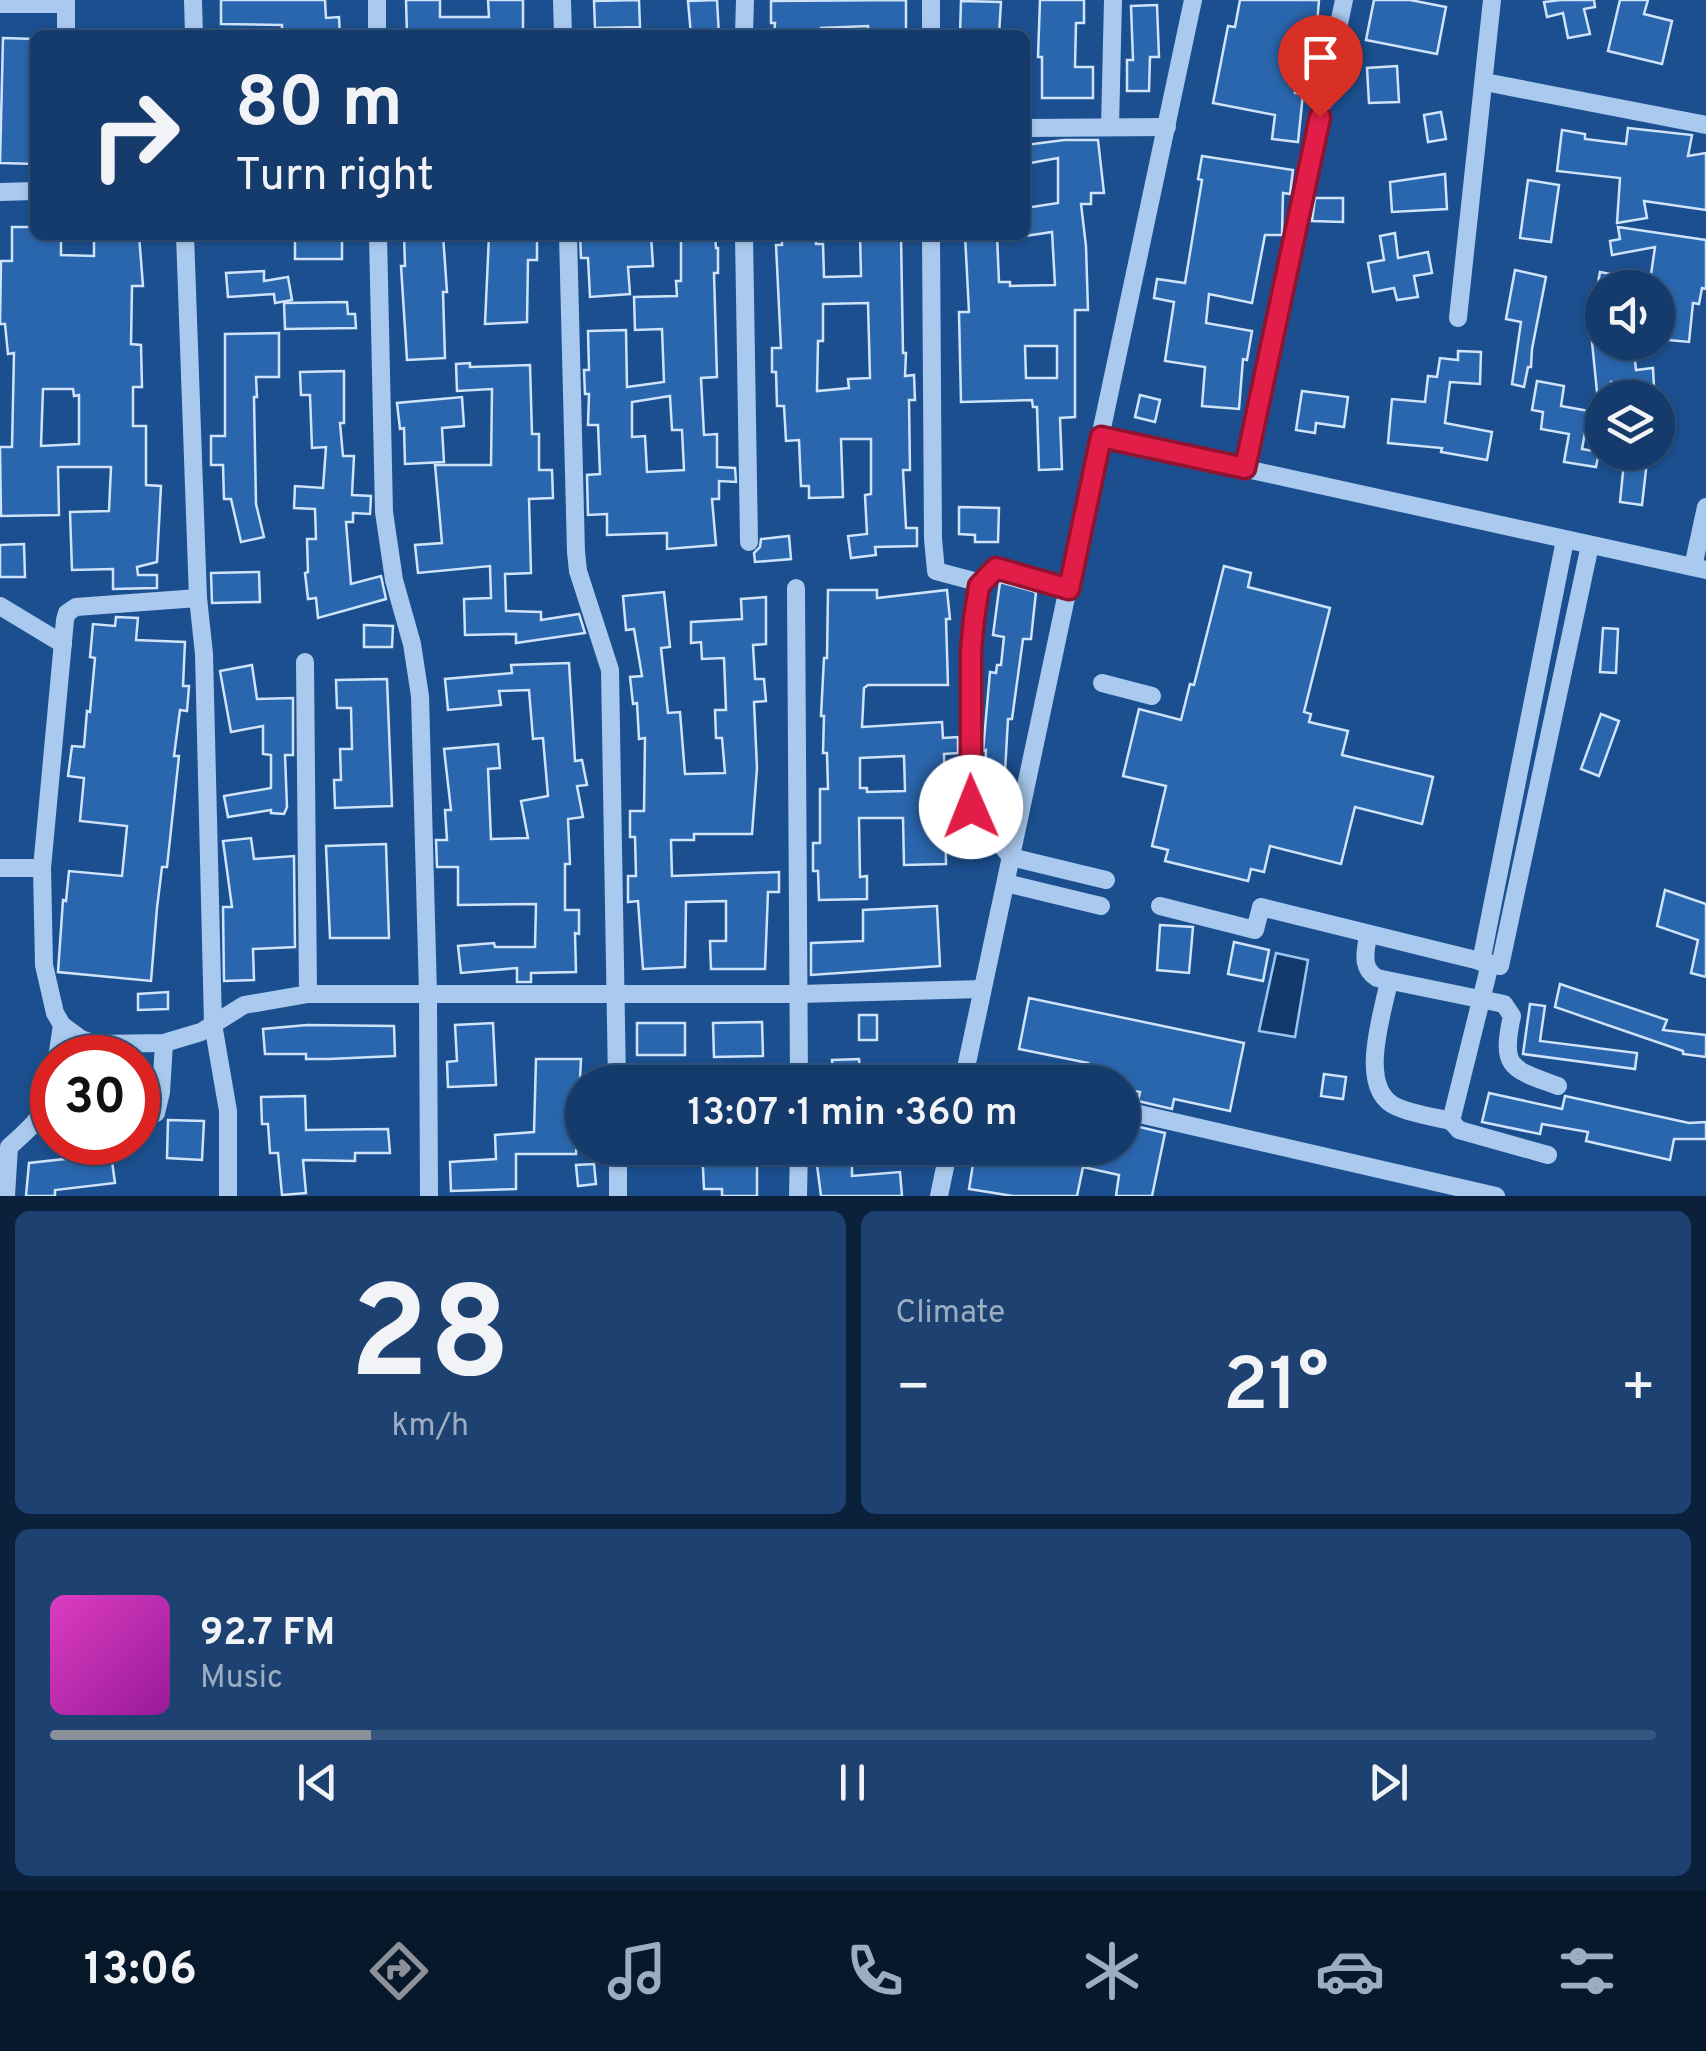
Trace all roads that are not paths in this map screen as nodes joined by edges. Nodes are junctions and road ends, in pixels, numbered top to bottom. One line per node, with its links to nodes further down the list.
1 (194, 0): 13 (street)
2 (378, 0): 14 (street)
3 (562, 0): 15 (street)
4 (745, 0): 16 (street)
5 (931, 0): 17 (street)
6 (1113, 0): 20 (street)
7 (1194, 0): 21 (street)
8 (1344, 0): 32 (street)
9 (1492, 0): 18 (street)
10 (66, 2): 11 (street); 12 (street)
11 (0, 4)
12 (66, 30)
13 (194, 30)
14 (377, 30)
15 (563, 30)
16 (744, 30)
17 (931, 30)
18 (1484, 82): 19 (street); 30 (street)
19 (1706, 125)
20 (1110, 127): 21 (street); 22 (street)
21 (1167, 127): 31 (street)
22 (1030, 128)
23 (30, 190): 24 (street)
24 (0, 192)
25 (185, 240): 41 (street)
26 (378, 240): 59 (street)
27 (568, 240): 60 (street)
28 (744, 240): 35 (street)
29 (932, 240): 38 (street)
30 (1458, 318)
31 (1101, 437): 32 (street); 40 (street)
32 (1245, 468): 34 (street)
33 (1706, 508): 37 (street)
34 (1565, 540): 36 (street); 55 (street)
35 (749, 542)
36 (1590, 546): 37 (street); 55 (street)
37 (1700, 569)
38 (981, 583): 40 (street); 47 (street)
39 (796, 588): 61 (street)
40 (1069, 589): 47 (street)
41 (198, 598): 43 (street); 63 (street)
42 (0, 606): 43 (street)
43 (63, 644): 49 (street)
44 (305, 662): 58 (street)
45 (1102, 683): 46 (street)
46 (1152, 696)
47 (1011, 857): 50 (street); 51 (street)
48 (0, 868): 49 (street)
49 (42, 868): 64 (street)
50 (1106, 880)
51 (1006, 882): 52 (street); 57 (street)
52 (1101, 906)
53 (1160, 906): 54 (street)
54 (1368, 934): 55 (street); 56 (street)
55 (1490, 964): 62 (street)
56 (1389, 981): 62 (street); 73 (street)
57 (982, 989): 61 (street); 69 (street)
58 (308, 994): 59 (street); 63 (street)
59 (428, 994): 60 (street); 83 (street)
60 (616, 994): 61 (street); 67 (street)
61 (799, 994): 68 (street)
62 (1483, 998): 70 (street); 73 (street)
63 (213, 1024): 66 (street); 82 (street)
64 (62, 1025): 65 (street); 66 (street)
65 (60, 1035)
66 (164, 1043): 71 (street)
67 (617, 1065)
68 (799, 1065)
69 (971, 1065)
70 (1558, 1086)
71 (160, 1099)
72 (1140, 1115): 80 (street)
73 (1451, 1121): 76 (street)
74 (30, 1127): 75 (street)
75 (4, 1147): 81 (street)
76 (1548, 1156)
77 (618, 1165): 84 (street)
78 (798, 1165): 85 (street)
79 (945, 1165): 86 (street)
80 (1403, 1187): 87 (street)
81 (6, 1196)
82 (228, 1196)
83 (430, 1196)
84 (618, 1196)
85 (798, 1196)
86 (938, 1196)
87 (1496, 1196)

